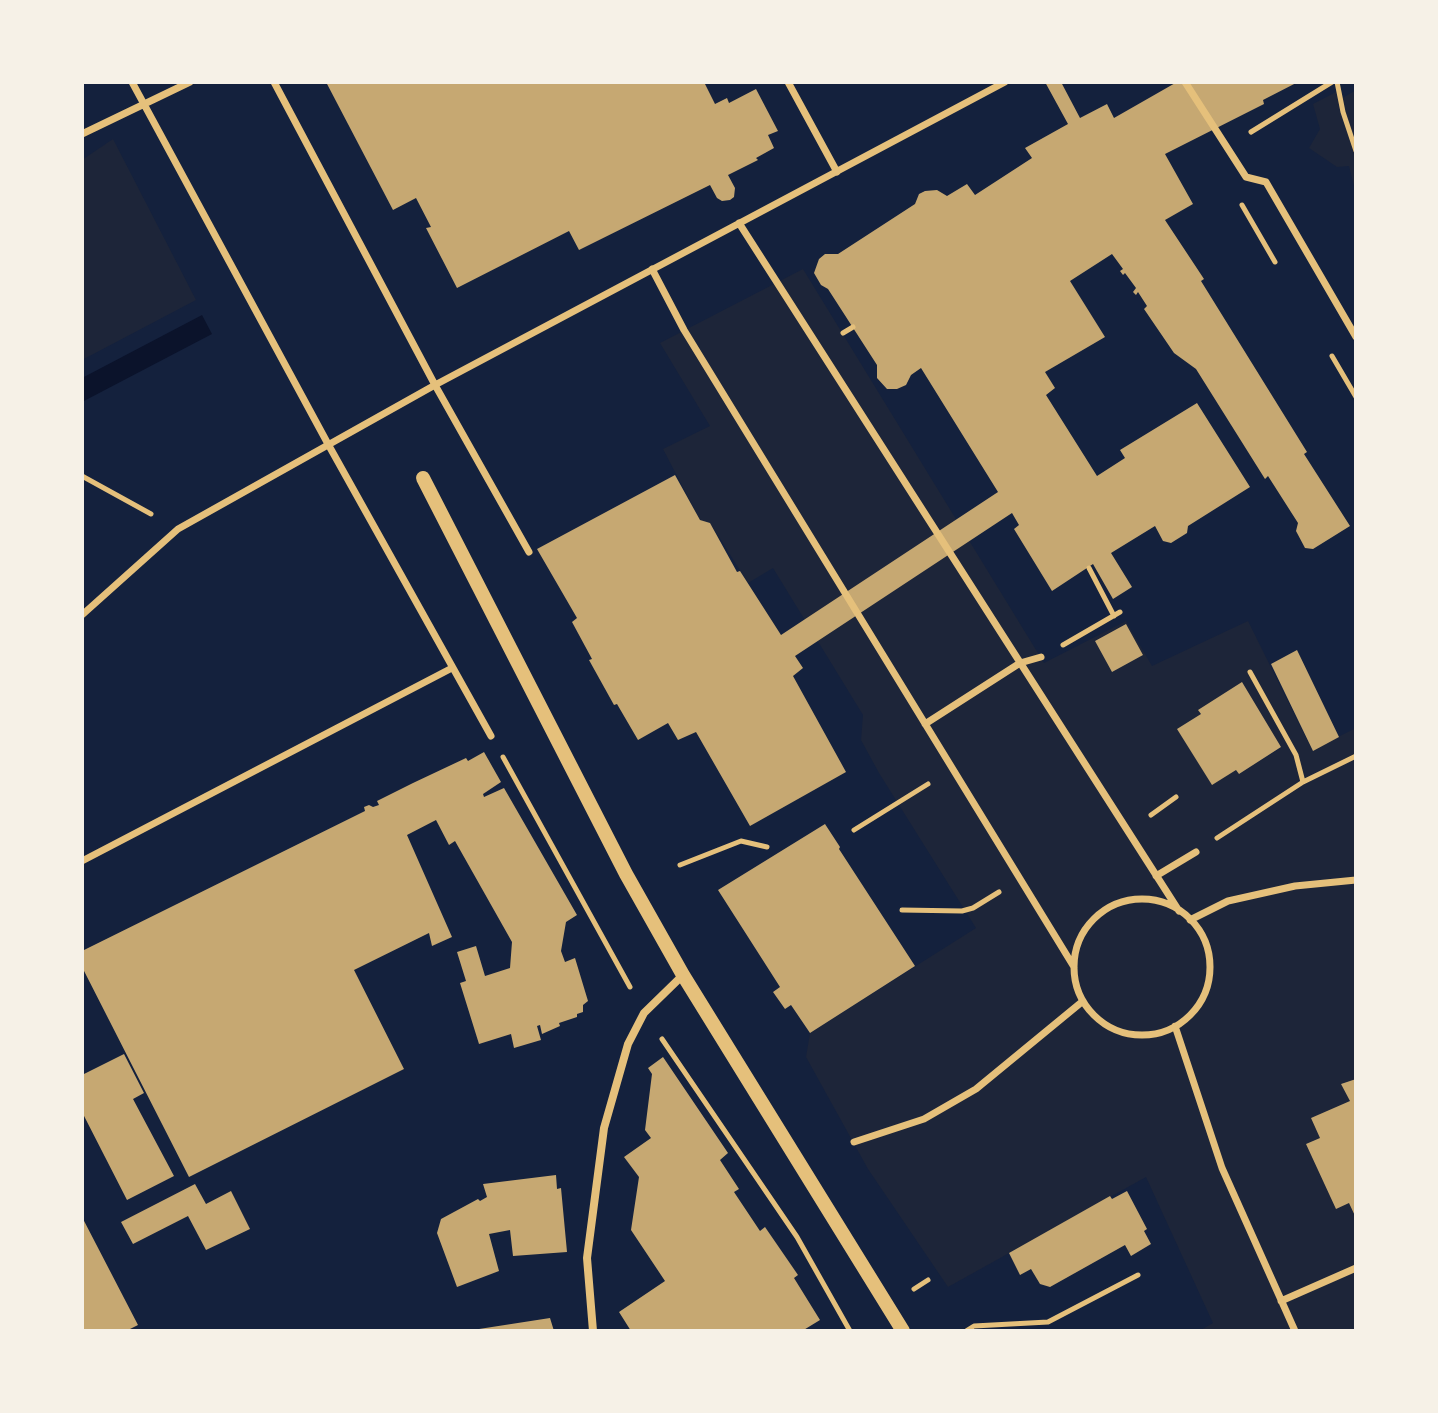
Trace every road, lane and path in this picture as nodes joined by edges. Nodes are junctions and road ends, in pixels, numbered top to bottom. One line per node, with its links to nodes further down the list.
1 (132, 82): 8 (street)
2 (190, 82): 8 (street)
3 (274, 82): 18 (street)
4 (788, 82): 12 (street)
5 (1005, 82): 12 (street)
6 (1185, 82): 10 (street)
7 (1335, 82): 10 (path); 11 (path)
8 (143, 104): 9 (street); 19 (street)
9 (82, 134)
10 (1226, 147): 17 (street)
11 (1356, 151)
12 (837, 172): 13 (street)
13 (739, 223): 14 (street); 27 (street)
14 (652, 269): 18 (street); 30 (street)
15 (853, 327): 16 (path)
16 (842, 333)
17 (1356, 337)
18 (435, 385): 19 (street); 23 (street)
19 (328, 444): 22 (street); 28 (street)
20 (82, 476): 22 (path)
21 (423, 478): 47 (street)
22 (178, 529): 25 (street)
23 (529, 552)
24 (1089, 568): 26 (path)
25 (82, 615)
26 (1041, 657): 27 (street)
27 (1020, 663): 30 (street); 40 (street)
28 (452, 668): 31 (street); 38 (street)
29 (1250, 672): 34 (path)
30 (925, 724): 33 (street)
31 (491, 736): 49 (path)
32 (1356, 756): 34 (path)
33 (952, 768): 35 (path); 41 (street)
34 (1303, 782): 37 (path)
35 (854, 830)
36 (767, 847): 39 (path)
37 (1196, 852): 40 (street)
38 (82, 861)
39 (680, 865)
40 (1156, 876): 44 (street)
41 (1020, 879): 43 (path); 46 (street)
42 (1356, 880): 45 (street)
43 (902, 910)
44 (1179, 911): 45 (street); 46 (street)
45 (1190, 920): 50 (street)
46 (1074, 967): 48 (street)
47 (683, 975): 49 (street); 58 (street)
48 (1083, 1001): 50 (street); 51 (street)
49 (644, 1013): 56 (street); 57 (path)
50 (1175, 1026): 54 (street)
51 (854, 1142)
52 (1356, 1268): 54 (street)
53 (1138, 1275): 55 (path)
54 (1281, 1301): 61 (street)
55 (1048, 1322): 59 (path); 60 (path)
56 (593, 1331)
57 (850, 1331)
58 (903, 1331)
59 (966, 1331)
60 (1054, 1331)
61 (1295, 1331)

